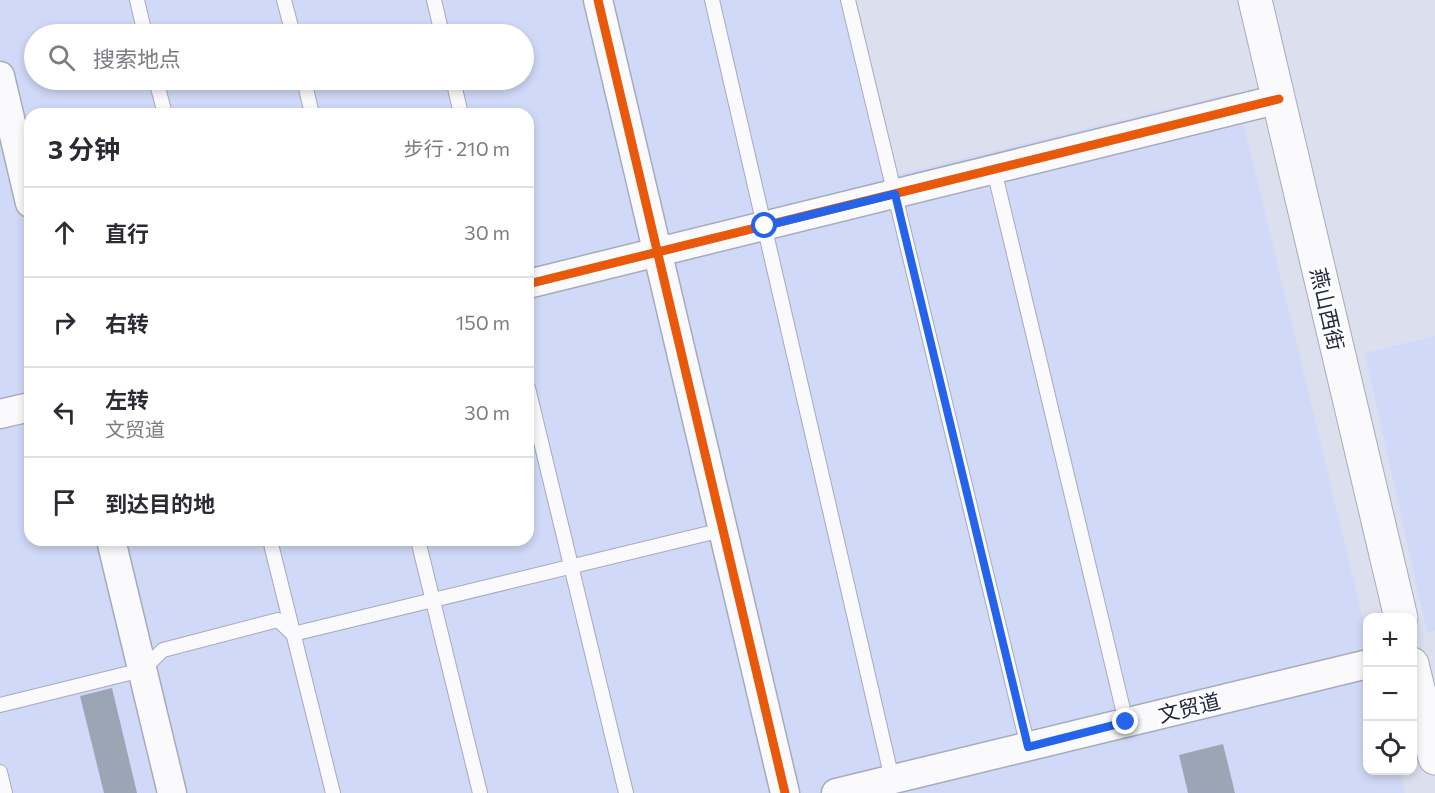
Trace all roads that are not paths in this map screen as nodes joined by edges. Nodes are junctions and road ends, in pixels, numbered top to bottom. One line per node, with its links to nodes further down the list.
1 (137, 0): 8 (lane)
2 (284, 0): 9 (lane)
3 (434, 0): 10 (lane)
4 (598, 0): 23 (street)
5 (712, 0): 22 (lane)
6 (848, 0): 21 (lane)
7 (1256, 0): 15 (street, 燕山西街)
8 (143, 24)
9 (290, 24)
10 (440, 24)
11 (0, 76): 20 (street)
12 (159, 90): 16 (lane)
13 (306, 90): 17 (lane)
14 (455, 90): 18 (lane)
15 (1279, 99): 19 (street); 34 (street, 燕山西街)
16 (163, 108)
17 (311, 108)
18 (460, 108)
19 (994, 170): 21 (street); 40 (lane)
20 (24, 178)
21 (895, 194): 22 (street); 41 (lane)
22 (765, 226): 23 (street); 44 (lane)
23 (657, 252): 24 (street); 28 (street)
24 (534, 283)
25 (24, 408): 27 (street)
26 (534, 413): 32 (lane)
27 (0, 414)
28 (723, 530): 32 (lane); 50 (street)
29 (112, 546): 38 (street)
30 (271, 546): 35 (lane)
31 (419, 546): 33 (lane)
32 (571, 566): 33 (lane); 49 (lane)
33 (432, 600): 35 (lane); 48 (lane)
34 (1400, 613)
35 (293, 634): 38 (lane); 47 (lane)
36 (1363, 665): 40 (street, 文贸道)
37 (1414, 667): 42 (street)
38 (142, 670): 39 (lane); 46 (street)
39 (0, 705)
40 (1126, 722): 41 (street, 文贸道)
41 (1028, 747): 44 (street, 文贸道)
42 (1435, 758)
43 (0, 772): 45 (lane)
44 (892, 779): 51 (street, 文贸道)
45 (5, 793)
46 (172, 793)
47 (333, 793)
48 (480, 793)
49 (626, 793)
50 (785, 793)
51 (836, 793)

